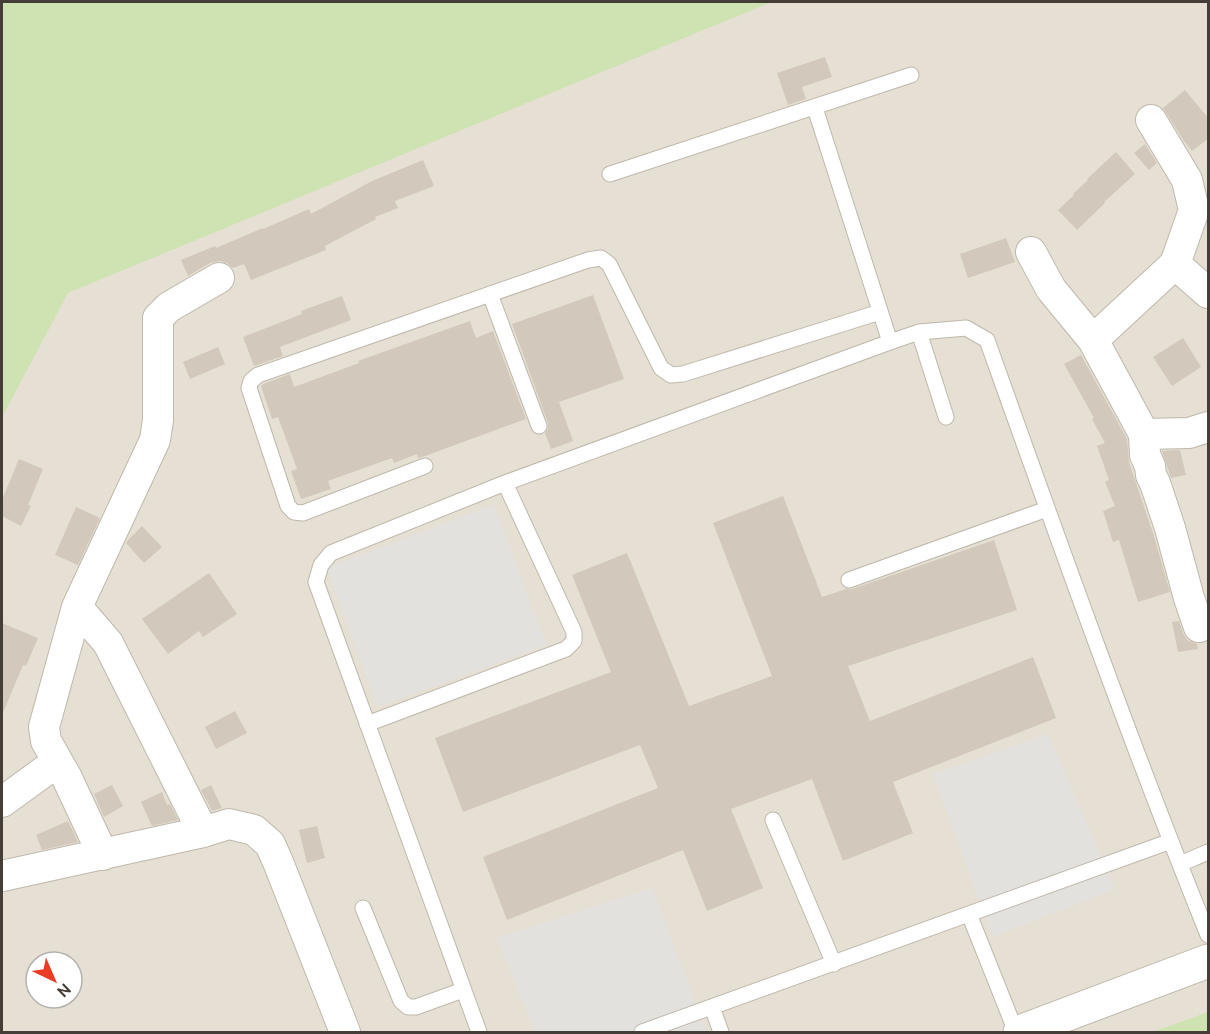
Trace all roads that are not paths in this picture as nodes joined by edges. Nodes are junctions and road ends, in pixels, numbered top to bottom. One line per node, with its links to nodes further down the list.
1 (911, 75): 2 (lane)
2 (815, 108): 4 (lane); 10 (lane)
3 (1151, 120): 6 (street)
4 (610, 174)
5 (1031, 252): 12 (street)
6 (1175, 264): 8 (street); 12 (street)
7 (219, 278): 22 (street)
8 (1209, 293)
9 (490, 294): 10 (lane); 15 (lane); 18 (lane)
10 (880, 312): 13 (lane)
11 (919, 332): 13 (lane); 14 (lane); 20 (lane)
12 (1093, 340): 17 (street)
13 (890, 342): 19 (lane)
14 (946, 417)
15 (539, 426)
16 (1209, 427): 17 (street)
17 (1144, 434): 23 (street)
18 (425, 466)
19 (505, 483): 24 (lane); 24 (lane)
20 (1047, 509): 21 (lane); 29 (lane)
21 (849, 580)
22 (77, 607): 25 (street); 28 (street)
23 (1199, 627)
24 (367, 724): 39 (lane)
25 (57, 762): 26 (street); 31 (street)
26 (2, 802)
27 (773, 820): 38 (lane)
28 (203, 832): 31 (street); 41 (street)
29 (1171, 841): 32 (lane); 35 (lane)
30 (1209, 852): 32 (lane)
31 (103, 855): 33 (street)
32 (1180, 864): 36 (lane)
33 (2, 876)
34 (363, 908): 39 (lane)
35 (969, 914): 38 (lane); 45 (lane)
36 (1209, 935)
37 (1209, 961): 45 (street)
38 (834, 964): 40 (lane)
39 (463, 990): 42 (lane)
40 (712, 1007): 43 (lane); 44 (lane)
41 (345, 1032)
42 (479, 1032)
43 (642, 1032)
44 (721, 1032)
45 (1018, 1032)

